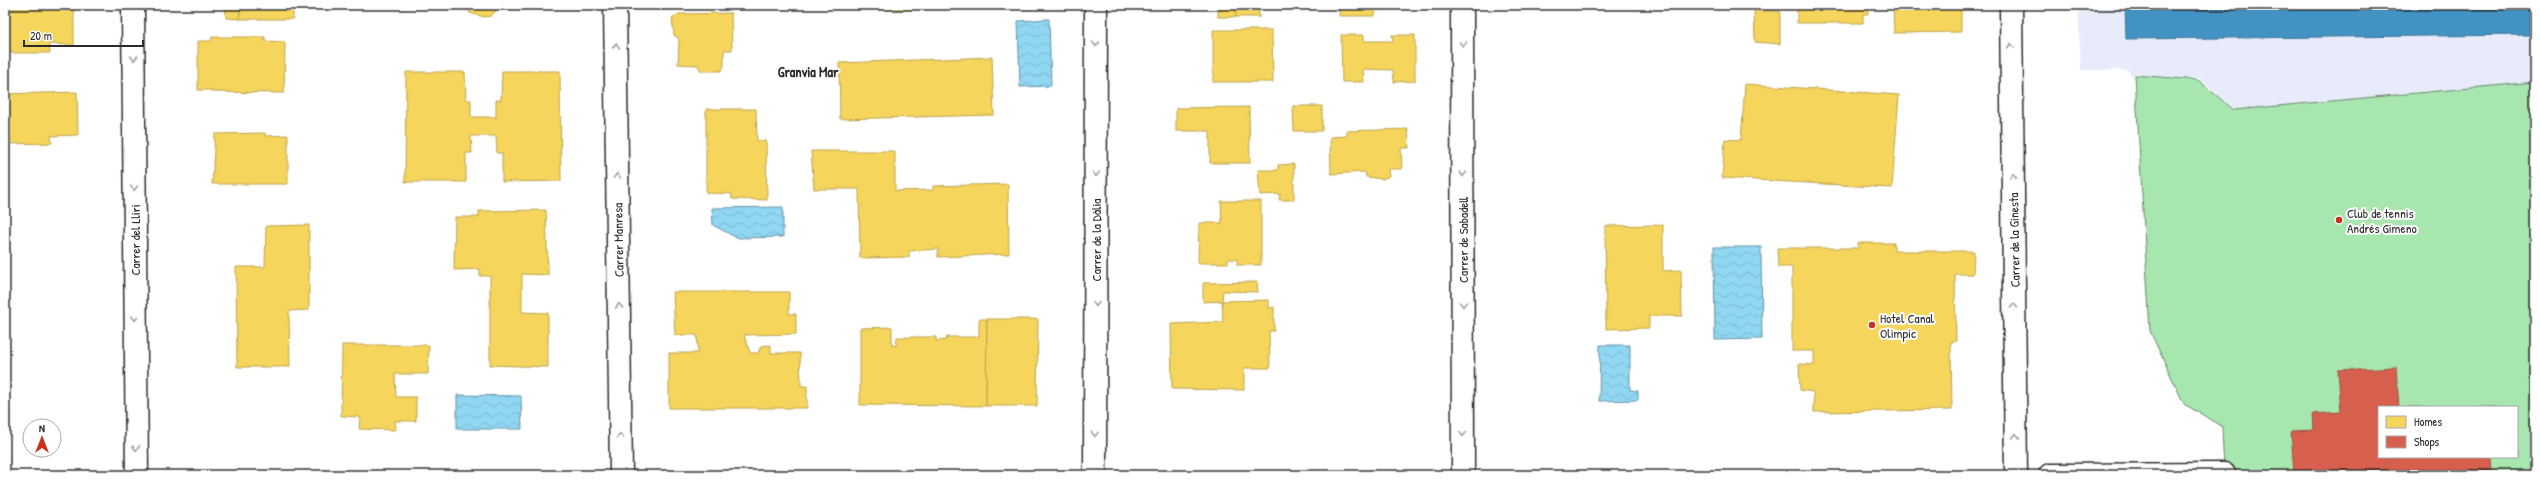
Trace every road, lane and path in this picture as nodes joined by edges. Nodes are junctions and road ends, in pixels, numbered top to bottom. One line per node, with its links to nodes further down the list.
1 (133, 5): 7 (street, Carrer del Lliri, one-way to 7)
2 (615, 5): 8 (street, Carrer Manresa, one-way to 2)
3 (1096, 5): 9 (street, Carrer de la Dàlia, one-way to 9)
4 (1462, 5): 10 (street, Carrer de Sabadell, one-way to 10)
5 (2011, 5): 11 (street, Carrer de la Ginesta, one-way to 5)
6 (2224, 474): 12 (street)
7 (137, 475)
8 (621, 475)
9 (1096, 475)
10 (1463, 475)
11 (2016, 475)
12 (2050, 475)

